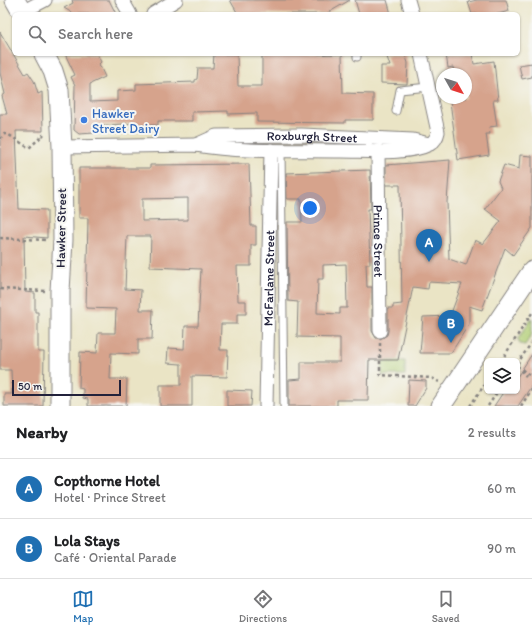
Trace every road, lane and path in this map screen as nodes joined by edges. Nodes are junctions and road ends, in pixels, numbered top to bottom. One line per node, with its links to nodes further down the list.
1 (45, 0): 5 (street)
2 (122, 0): 6 (street)
3 (176, 0): 7 (street)
4 (408, 0): 8 (street)
5 (20, 9)
6 (129, 12)
7 (156, 12)
8 (411, 12)
9 (45, 56): 16 (street, Hawker Street)
10 (421, 56): 11 (street)
11 (428, 87): 12 (lane); 14 (street)
12 (396, 111)
13 (0, 139): 16 (path)
14 (429, 144): 15 (street, Roxburgh Street); 18 (street, Roxburgh Street)
15 (196, 145): 16 (street, Roxburgh Street); 17 (street, Roxburgh Street)
16 (62, 147): 20 (street, Hawker Street)
17 (276, 150): 18 (street, Roxburgh Street); 38 (street, McFarlane Street); 39 (lane)
18 (378, 151): 25 (street, Prince Street)
19 (0, 238): 20 (path)
20 (63, 240): 23 (street, Hawker Street)
21 (532, 271): 40 (street)
22 (0, 289): 23 (path)
23 (60, 291): 37 (street, Hawker Street)
24 (532, 313): 27 (path)
25 (380, 330): 33 (path)
26 (532, 342): 28 (path)
27 (503, 358)
28 (520, 360)
29 (520, 368): 30 (path)
30 (523, 370): 31 (path); 32 (path)
31 (526, 376)
32 (532, 377)
33 (432, 378)
34 (484, 385): 41 (path)
35 (532, 389): 43 (path)
36 (496, 394): 42 (path)
37 (60, 406)
38 (266, 406)
39 (284, 406)
40 (441, 406)
41 (470, 406)
42 (488, 406)
43 (521, 406)

